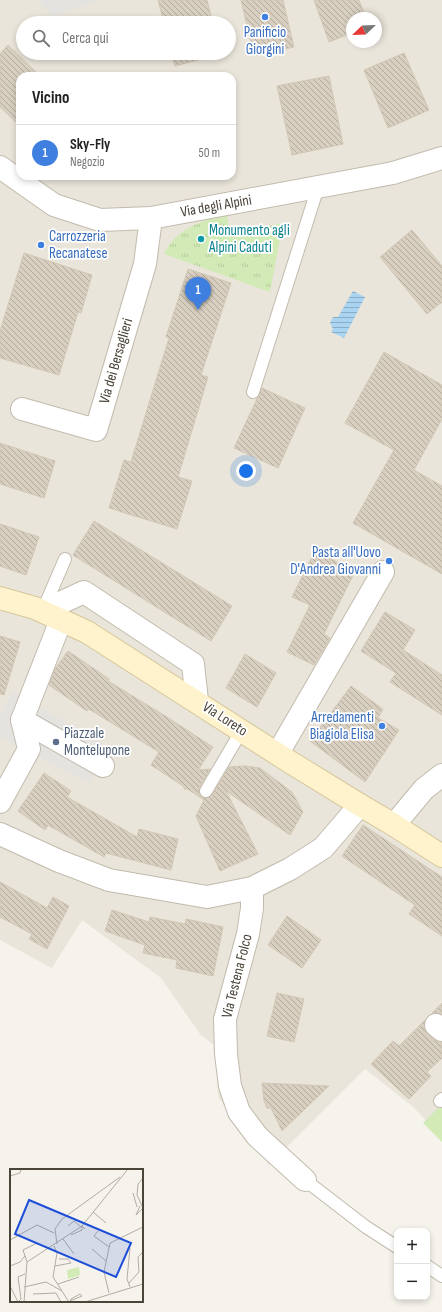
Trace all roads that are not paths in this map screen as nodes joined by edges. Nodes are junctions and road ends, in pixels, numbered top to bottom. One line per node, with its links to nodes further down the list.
1 (442, 158): 5 (street, Via degli Alpini)
2 (0, 166): 3 (street, Via degli Alpini)
3 (16, 178)
4 (19, 180): 6 (street, Via degli Alpini)
5 (318, 187): 6 (street, Via degli Alpini); 7 (lane)
6 (151, 218): 8 (street, Via dei Bersaglieri)
7 (253, 392)
8 (22, 409)
9 (65, 559): 12 (lane)
10 (383, 572): 16 (street)
11 (0, 598): 12 (street, Via Loreto)
12 (52, 616): 13 (street, Via Loreto); 13 (street); 14 (street)
13 (197, 701): 15 (street, Via Loreto)
14 (22, 720): 17 (street); 20 (street)
15 (242, 730): 16 (street, Via Loreto); 19 (lane)
16 (278, 753): 21 (street, Via Loreto)
17 (103, 766)
18 (442, 776): 22 (street)
19 (206, 791)
20 (0, 802)
21 (360, 805): 22 (street, Via Loreto); 25 (street)
22 (394, 825): 24 (street, Via Loreto)
23 (0, 834): 25 (street)
24 (442, 856)
25 (252, 888): 26 (street, Via Testena Folco)
26 (305, 1180): 27 (lane)
27 (394, 1245)
28 (430, 1268): 29 (lane)
29 (442, 1276)

